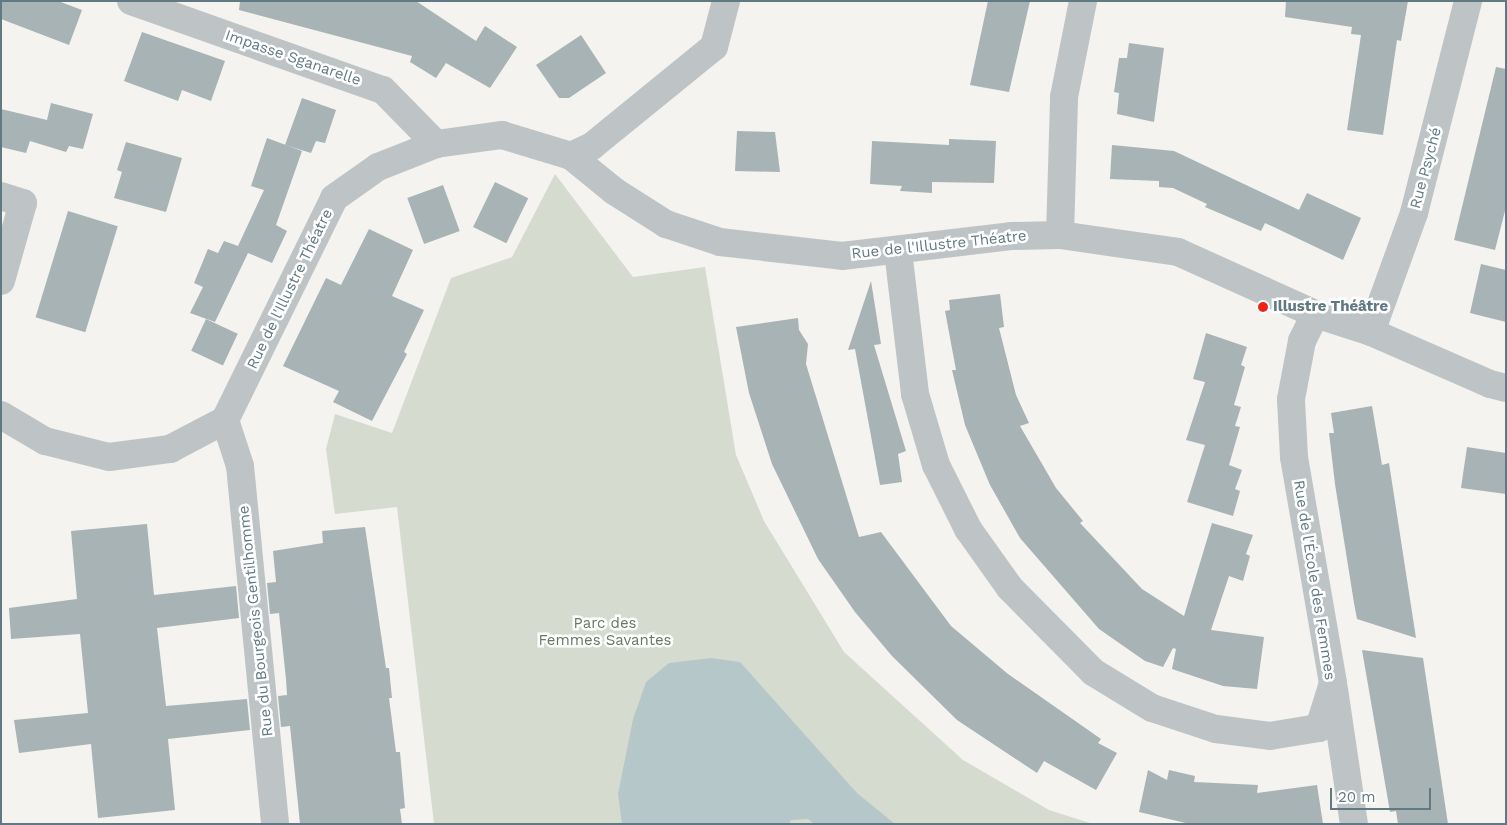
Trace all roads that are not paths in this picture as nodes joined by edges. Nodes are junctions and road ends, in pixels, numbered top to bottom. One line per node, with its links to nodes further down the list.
1 (131, 1): 5 (street, Impasse Sganarelle)
2 (726, 1): 6 (street)
3 (1083, 1): 8 (street)
4 (1468, 1): 12 (street, Rue Psyché)
5 (436, 144): 6 (street, Rue de l'Illustre Théatre); 15 (street, Rue de l'Illustre Théatre)
6 (570, 156): 9 (street, Rue de l'Illustre Théatre)
7 (1, 196): 10 (street)
8 (1060, 234): 9 (street, Rue de l'Illustre Théatre); 11 (street, Rue de l'Illustre Théatre)
9 (898, 251): 16 (street, Rue de l'École des Femmes)
10 (1, 281)
11 (1315, 314): 12 (street, Rue de l'Illustre Théatre); 16 (street, Rue de l'École des Femmes)
12 (1371, 332): 13 (street, Rue de l'Illustre Théatre)
13 (1506, 388)
14 (1, 415): 15 (street)
15 (225, 420): 17 (street, Rue du Bourgeois Gentilhomme)
16 (1333, 683): 18 (street)
17 (275, 824)
18 (1354, 824)

